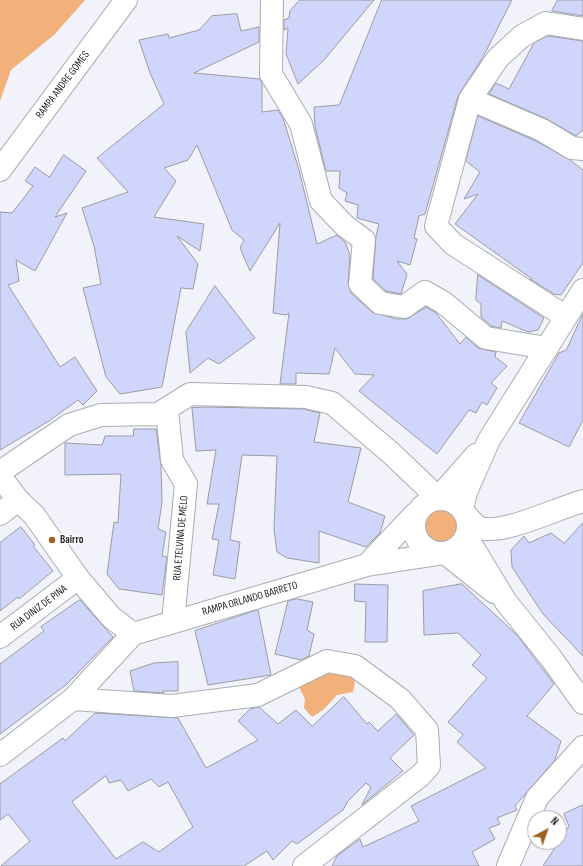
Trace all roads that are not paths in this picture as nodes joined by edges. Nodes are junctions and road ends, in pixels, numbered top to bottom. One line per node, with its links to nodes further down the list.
1 (126, 0): 6 (street, RAMPA ANDRE GOMES)
2 (272, 0): 9 (street)
3 (583, 29): 4 (street)
4 (470, 99): 5 (street); 8 (street)
5 (583, 149)
6 (0, 170)
7 (583, 290): 8 (street)
8 (566, 317): 9 (street)
9 (547, 348): 11 (street)
10 (167, 410): 12 (street); 14 (street); 24 (street, RUA ETELVINA DE MELO)
11 (489, 440): 14 (street); 19 (street)
12 (0, 472)
13 (0, 476): 15 (street)
14 (438, 498): 18 (street); 19 (street)
15 (18, 500): 17 (street); 22 (street)
16 (583, 502): 19 (street)
17 (0, 514)
18 (415, 514): 20 (street); 21 (street)
19 (465, 520): 20 (street); 23 (street)
20 (445, 553): 21 (street, RAMPA ORLANDO BARRETO); 23 (street)
21 (367, 565): 24 (street, RAMPA ORLANDO BARRETO)
22 (78, 578): 25 (street); 26 (street, RUA DINIZ DE PINA)
23 (506, 602): 27 (street)
24 (173, 622): 25 (street, RAMPA ORLANDO BARRETO)
25 (133, 634): 28 (street)
26 (0, 637)
27 (581, 696)
28 (73, 699): 30 (street); 31 (street)
29 (583, 747): 32 (street)
30 (0, 755)
31 (304, 866)
32 (508, 866)

